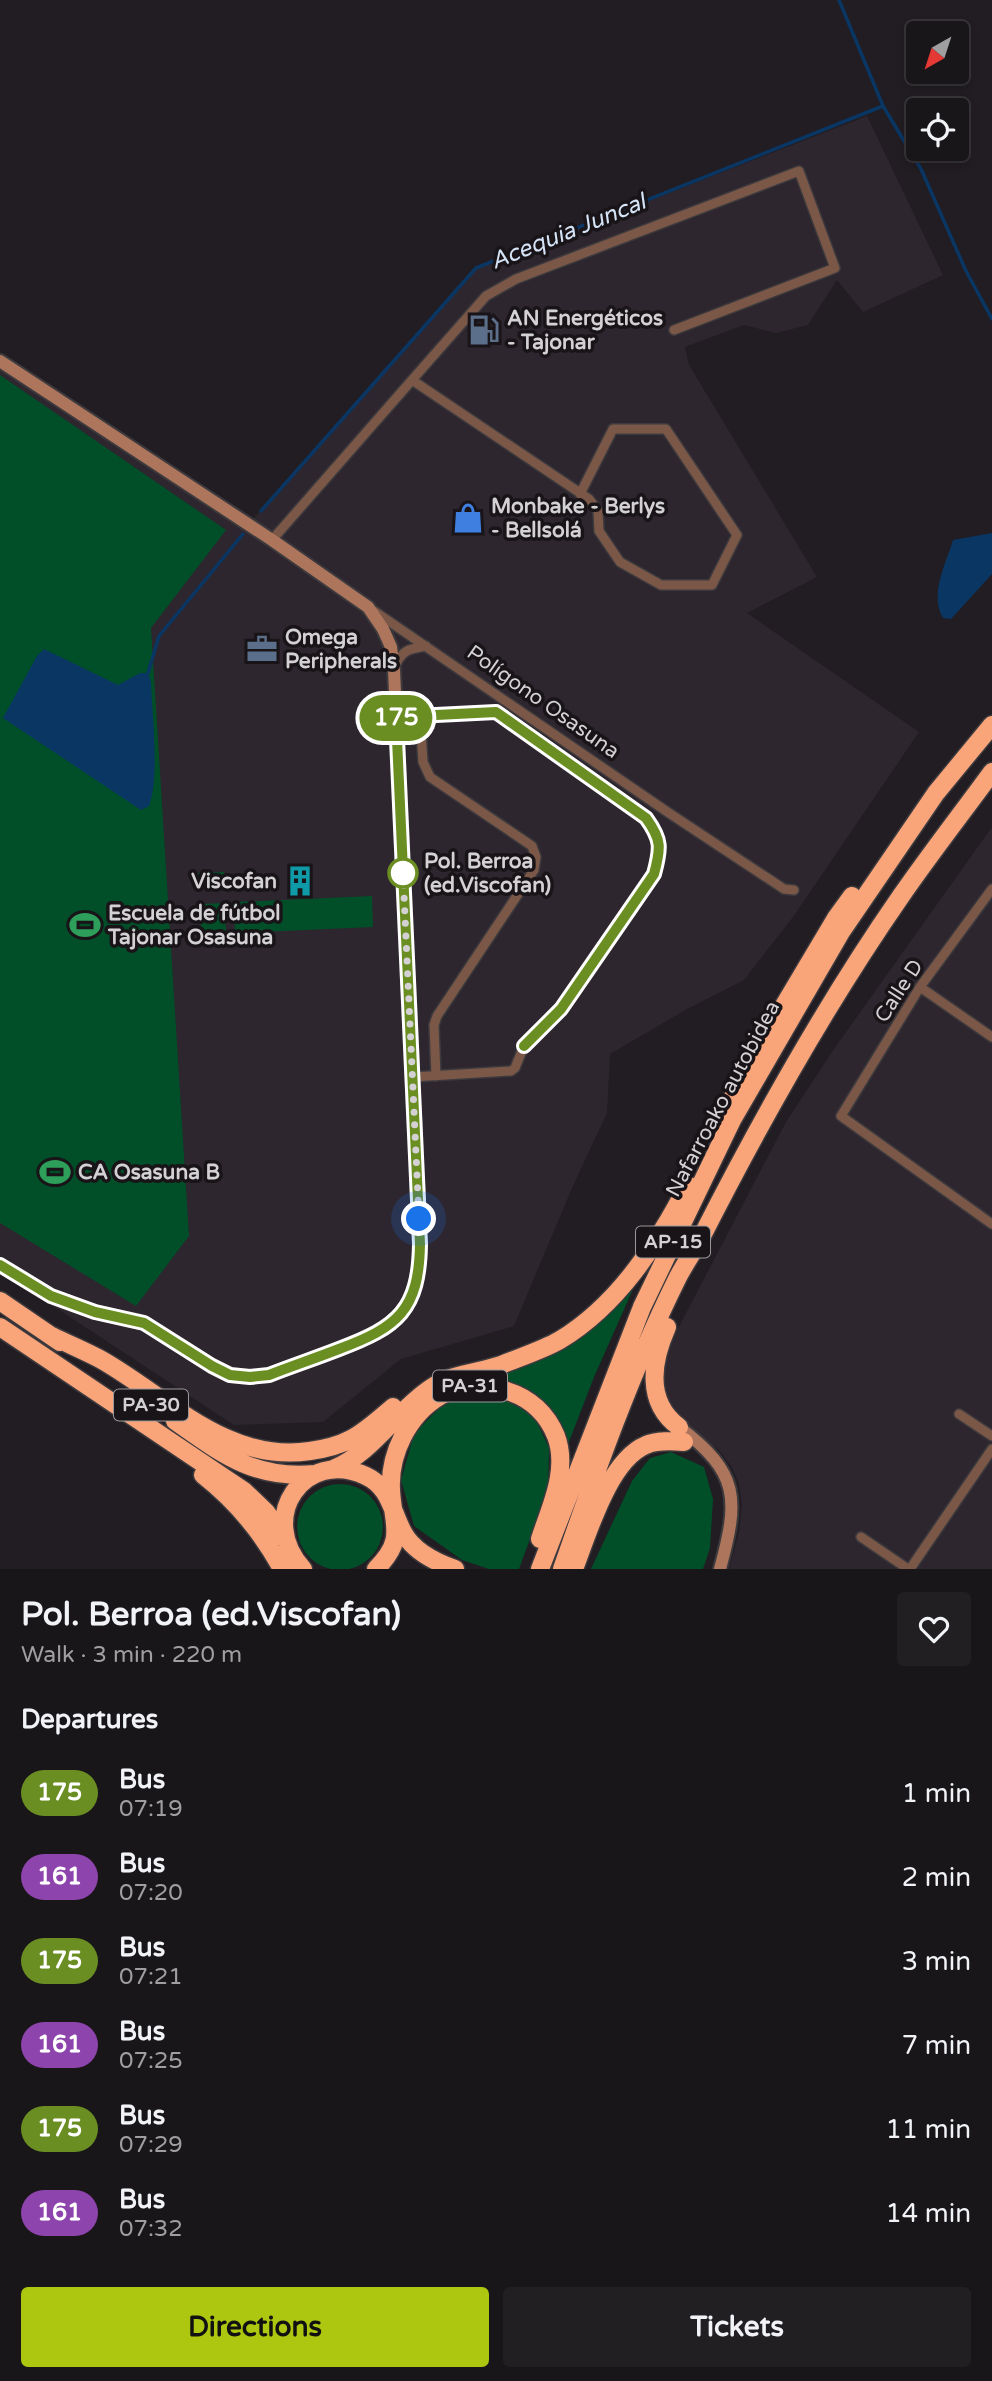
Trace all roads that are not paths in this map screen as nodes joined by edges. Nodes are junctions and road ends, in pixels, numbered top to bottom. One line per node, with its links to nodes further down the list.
1 (674, 330): 3 (street)
2 (0, 361): 5 (street, Polígono Osasuna)
3 (412, 380): 4 (street); 5 (street)
4 (580, 494): 4 (street)
5 (272, 540): 6 (street, Polígono Osasuna)
6 (369, 607): 7 (street, Polígono Osasuna); 8 (street)
7 (426, 646): 8 (street); 15 (street, Polígono Osasuna)
8 (394, 670): 10 (street)
9 (420, 716): 10 (street); 18 (street); 18 (street)
10 (396, 717): 19 (street)
11 (992, 724): 13 (highway, Nafarroako autobidea / AP-15)
12 (992, 772): 21 (highway, Nafarroako autobidea / AP-15)
13 (936, 793): 26 (highway); 41 (highway, Nafarroako autobidea / AP-15)
14 (992, 889): 16 (street, Calle D)
15 (794, 890)
16 (920, 987): 17 (street); 20 (street, Calle D)
17 (992, 1037)
18 (436, 1076): 19 (street)
19 (413, 1077): 22 (street)
20 (992, 1224)
21 (694, 1251): 29 (highway); 42 (highway, Nafarroako autobidea / AP-15)
22 (0, 1265)
23 (3, 1301): 25 (highway, PA-30)
24 (0, 1327): 27 (highway, PA-30)
25 (52, 1336): 26 (highway); 33 (highway, PA-30)
26 (527, 1353): 32 (highway)
27 (87, 1385): 36 (highway, PA-30); 37 (highway)
28 (959, 1415): 30 (street)
29 (678, 1430): 43 (highway); 44 (street)
30 (992, 1436)
31 (992, 1449): 45 (street)
32 (333, 1469): 33 (highway, PA-30); 34 (highway, PA-30)
33 (314, 1474): 36 (highway, PA-30)
34 (393, 1506): 38 (highway); 39 (highway, PA-30); 40 (highway, PA-31)
35 (862, 1537): 45 (street)
36 (285, 1539): 37 (highway, PA-30)
37 (294, 1566)
38 (376, 1569)
39 (454, 1569)
40 (530, 1569)
41 (540, 1569)
42 (562, 1569)
43 (574, 1569)
44 (720, 1569)
45 (909, 1569)

